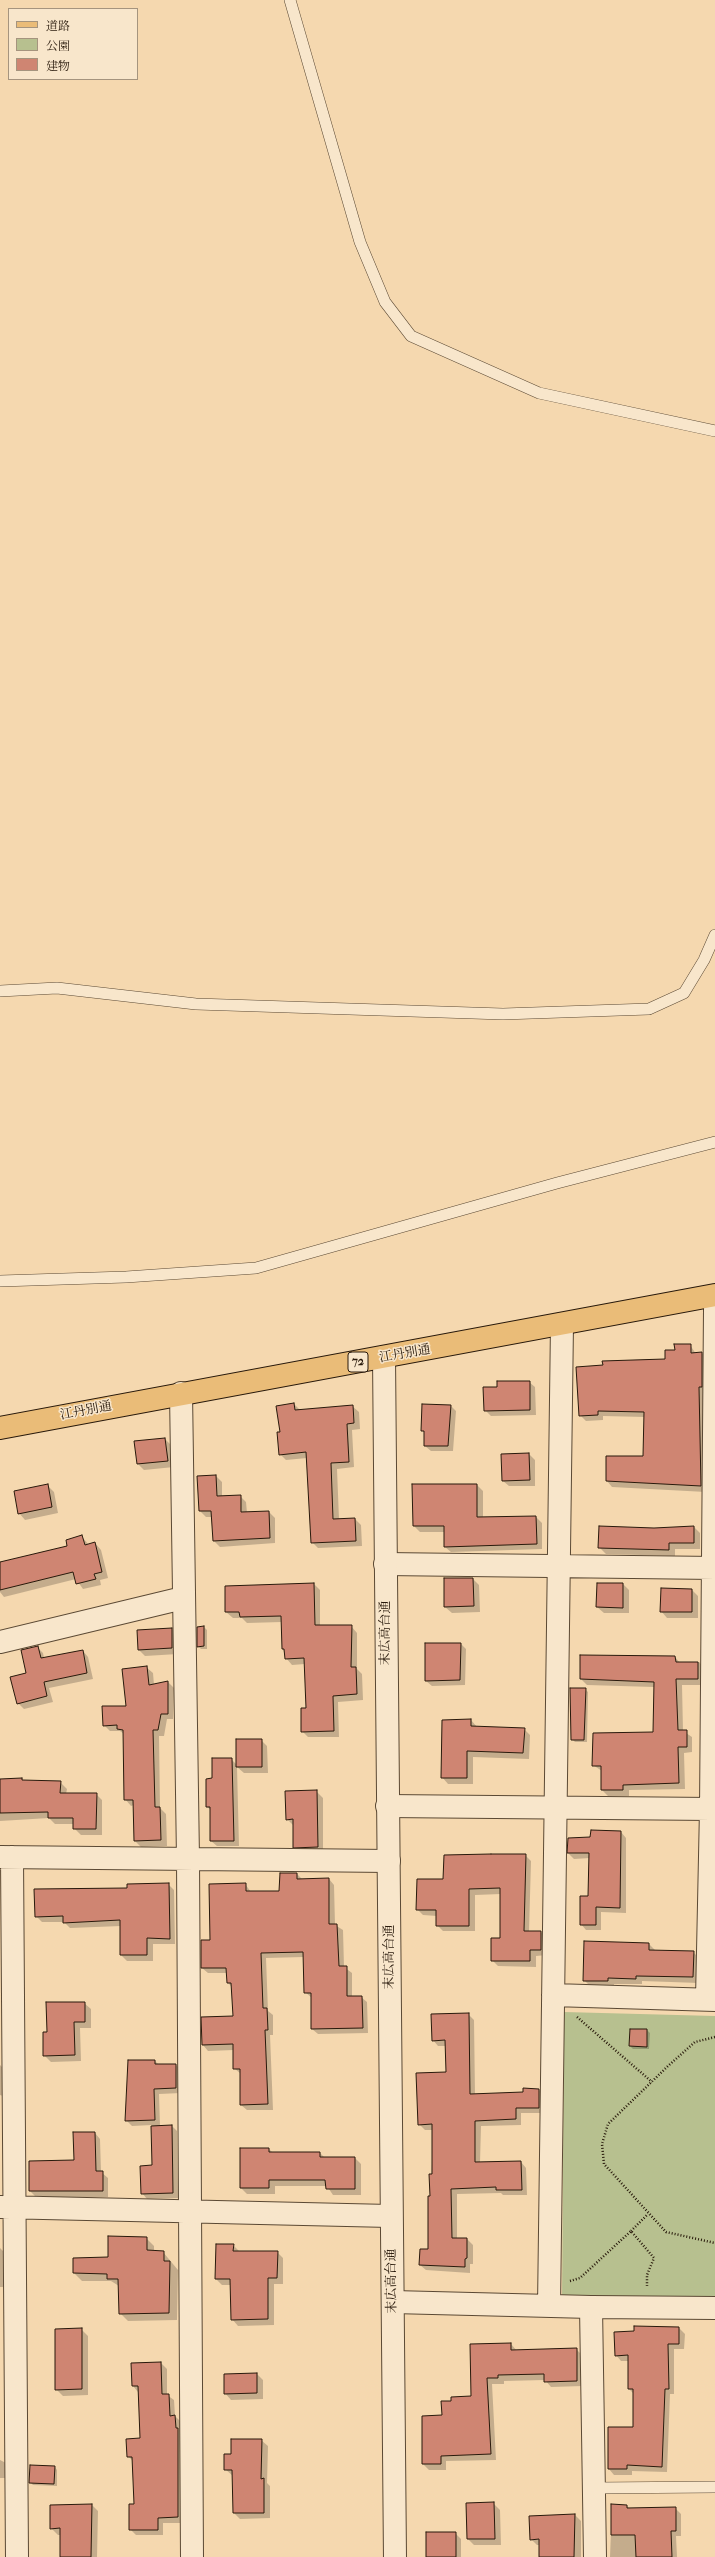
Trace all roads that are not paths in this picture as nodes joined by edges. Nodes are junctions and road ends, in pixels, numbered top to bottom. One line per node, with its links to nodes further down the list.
1 (290, 0): 2 (lane)
2 (715, 431)
3 (715, 935): 4 (lane)
4 (0, 991)
5 (715, 1142): 6 (lane)
6 (0, 1281)
7 (715, 1295): 9 (main road, 江丹別通 / 72)
8 (715, 1309): 15 (street)
9 (562, 1324): 10 (main road, 江丹別通 / 72); 14 (street)
10 (384, 1358): 11 (main road, 江丹別通 / 72); 13 (street, 末広高台通)
11 (181, 1393): 12 (main road, 江丹別通 / 72); 16 (street)
12 (0, 1428)
13 (385, 1564): 14 (street); 18 (street, 末広高台通)
14 (558, 1567): 15 (street); 19 (street)
15 (714, 1568): 20 (street)
16 (183, 1598): 17 (street); 22 (street)
17 (0, 1642)
18 (387, 1806): 19 (street); 23 (street, 末広高台通)
19 (556, 1806): 20 (street); 25 (street)
20 (711, 1809): 24 (street)
21 (6, 1857): 22 (street); 26 (street)
22 (188, 1859): 23 (street); 27 (street)
23 (389, 1862): 28 (street, 末広高台通)
24 (711, 1999): 25 (street)
25 (552, 2004): 29 (street)
26 (7, 2207): 27 (street); 35 (street)
27 (188, 2213): 28 (street); 36 (street)
28 (390, 2216): 30 (street, 末広高台通)
29 (548, 2296): 30 (street); 31 (street)
30 (393, 2302): 37 (street, 末広高台通)
31 (591, 2308): 32 (street); 34 (street)
32 (715, 2308)
33 (715, 2486): 34 (lane)
34 (594, 2488): 38 (street)
35 (17, 2557)
36 (192, 2557)
37 (395, 2557)
38 (595, 2557)

